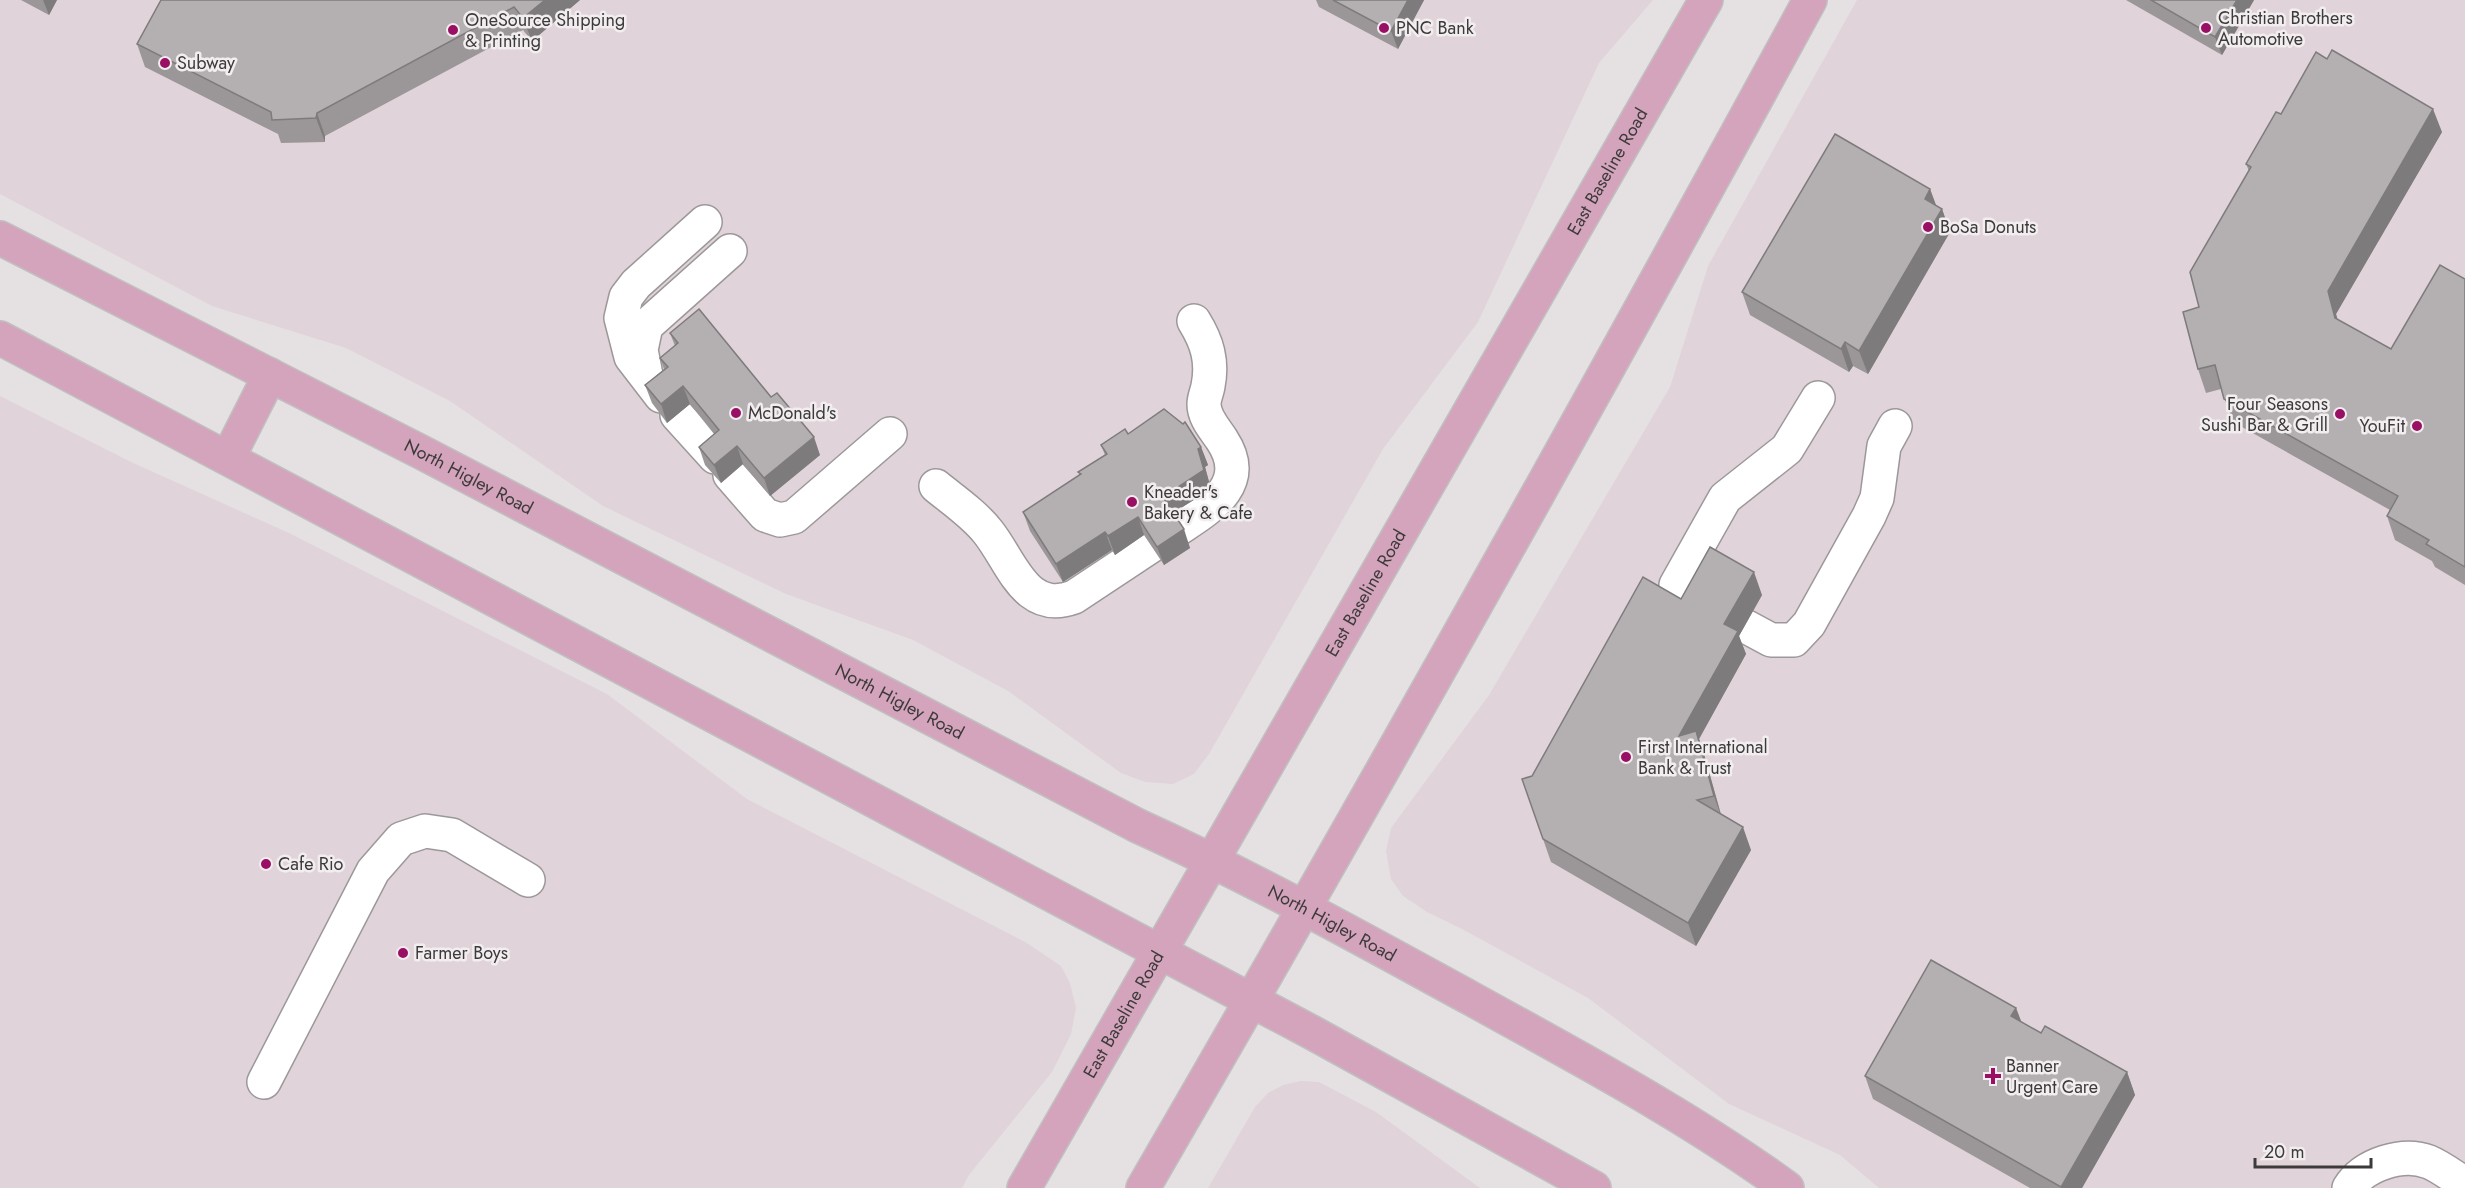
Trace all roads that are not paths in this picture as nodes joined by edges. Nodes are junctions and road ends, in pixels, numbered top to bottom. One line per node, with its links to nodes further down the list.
1 (1706, 0): 17 (main road, East Baseline Road)
2 (1810, 0): 19 (main road)
3 (705, 222): 9 (lane)
4 (0, 238): 8 (main road, North Higley Road)
5 (730, 251): 9 (lane)
6 (1194, 321): 14 (lane)
7 (0, 338): 13 (main road)
8 (270, 375): 13 (main road); 17 (main road, North Higley Road)
9 (661, 396): 12 (lane)
10 (1818, 398): 15 (lane)
11 (1894, 426): 16 (lane)
12 (890, 434)
13 (228, 459): 20 (main road)
14 (936, 486)
15 (1702, 599)
16 (1745, 626)
17 (1212, 859): 19 (main road, North Higley Road); 20 (main road, East Baseline Road)
18 (528, 880): 22 (lane)
19 (1304, 908): 21 (main road); 27 (main road, North Higley Road)
20 (1159, 952): 21 (main road); 24 (main road, East Baseline Road)
21 (1251, 1002): 25 (main road); 26 (main road)
22 (264, 1082)
23 (2465, 1184): 28 (lane)
24 (1024, 1188)
25 (1143, 1188)
26 (1594, 1188)
27 (1787, 1188)
28 (2349, 1188)

